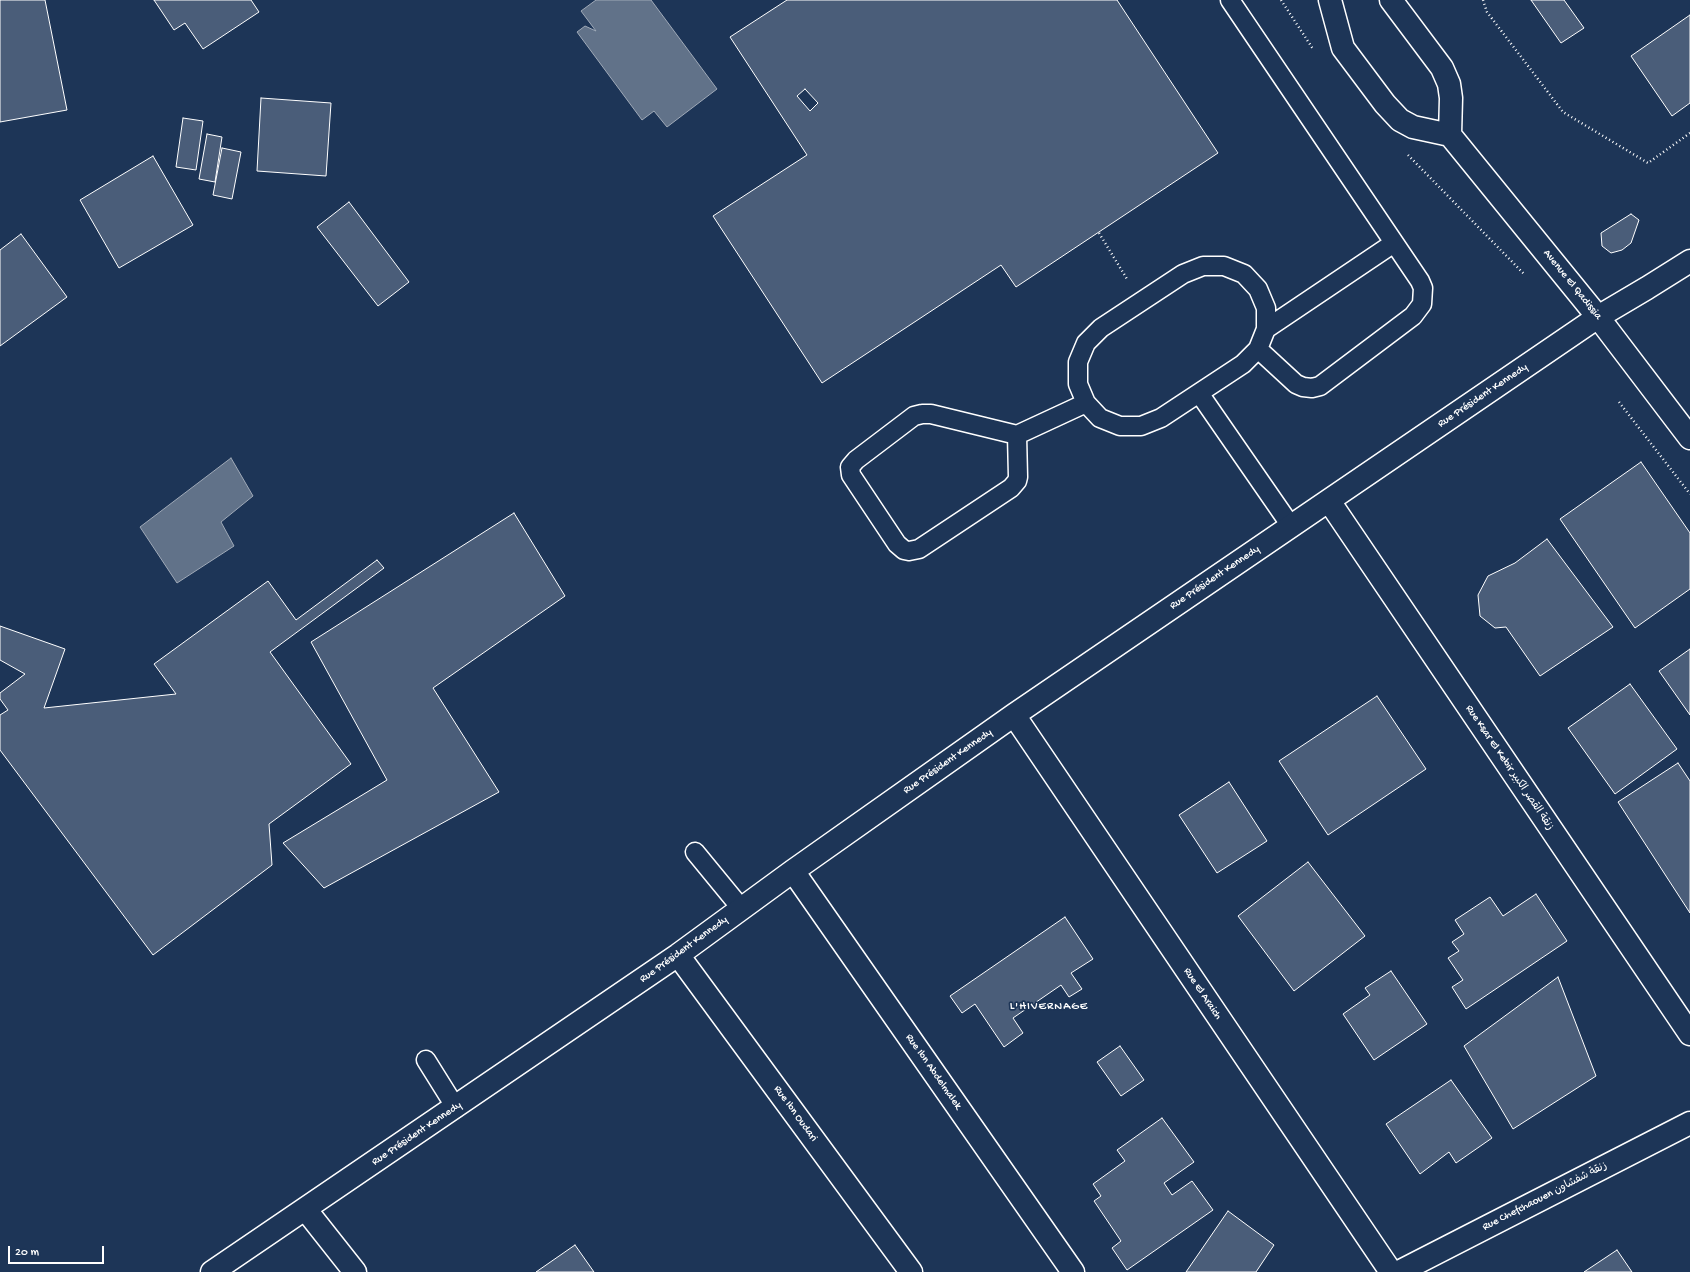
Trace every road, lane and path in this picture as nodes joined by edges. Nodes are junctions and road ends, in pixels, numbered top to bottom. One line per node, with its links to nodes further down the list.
1 (1230, 0): 8 (lane)
2 (1330, 0): 6 (street)
3 (1391, 0): 6 (street)
4 (1483, 0): 5 (path)
5 (1690, 132)
6 (1450, 134): 11 (street, Avenue El Qadissia)
7 (1099, 233): 10 (path)
8 (1394, 243): 12 (lane); 13 (lane)
9 (1690, 261): 11 (street, Rue Président Kennedy)
10 (1142, 301): 12 (lane); 16 (lane)
11 (1598, 317): 18 (street, Avenue El Qadissia); 20 (street, Rue Président Kennedy)
12 (1266, 329): 13 (lane)
13 (1258, 349): 14 (lane)
14 (1199, 393): 16 (lane); 21 (lane)
15 (1619, 402): 19 (path)
16 (1086, 403): 17 (lane)
17 (1016, 435): 17 (lane)
18 (1690, 438)
19 (1690, 494)
20 (1329, 501): 21 (street, Rue Président Kennedy); 27 (street, Rue Ksar El Kebir زنقة القصر الكبير)
21 (1291, 526): 22 (street, Rue Président Kennedy)
22 (1014, 715): 24 (street, Rue Président Kennedy); 36 (street, Rue El Araich)
23 (695, 852): 25 (lane)
24 (793, 871): 25 (street, Rue Président Kennedy); 35 (street, Rue Ibn Abdelmalek)
25 (741, 908): 26 (street, Rue Président Kennedy)
26 (678, 955): 29 (street, Rue Président Kennedy); 34 (street, Rue Ibn Oudari)
27 (1690, 1034)
28 (426, 1060): 29 (lane)
29 (456, 1108): 31 (street, Rue Président Kennedy)
30 (1690, 1123): 37 (street, Rue Chefchaouen زنقة شفشاون)
31 (306, 1210): 32 (street, Rue Président Kennedy); 33 (street)
32 (212, 1272)
33 (355, 1272)
34 (911, 1272)
35 (1073, 1272)
36 (1391, 1272)
37 (1400, 1272)

